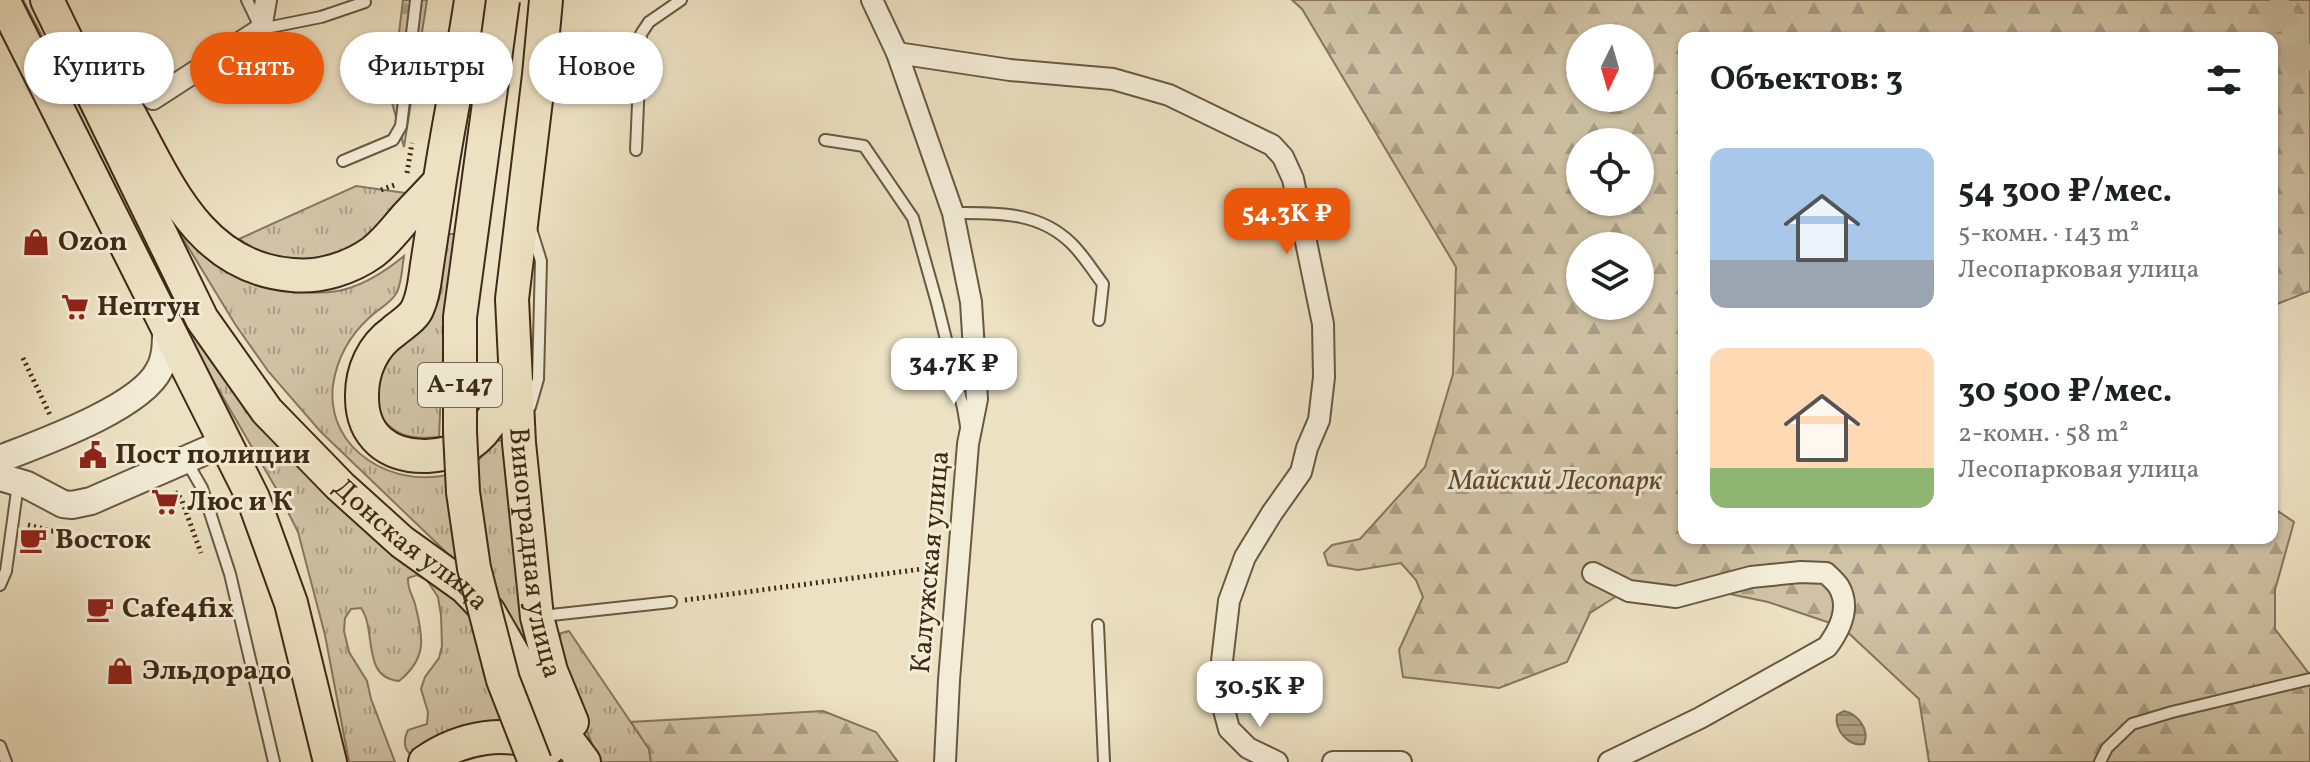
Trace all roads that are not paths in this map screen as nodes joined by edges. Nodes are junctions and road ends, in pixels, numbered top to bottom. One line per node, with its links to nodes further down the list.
1 (48, 0): 18 (main road, А-147); 44 (main road, Донская улица / А-147)
2 (247, 0): 12 (lane)
3 (266, 0): 12 (street)
4 (416, 0): 17 (lane)
5 (471, 0): 18 (main road, А-147)
6 (503, 0): 42 (main road, А-147, bridge)
7 (546, 0): 19 (main road, Виноградная улица / А-147)
8 (681, 0): 16 (lane)
9 (872, 0): 13 (street, Калужская улица)
10 (365, 2): 12 (lane)
11 (5, 14): 22 (main road)
12 (261, 29): 14 (street)
13 (897, 53): 20 (street, Калужская улица); 47 (street)
14 (174, 85)
15 (825, 140): 27 (lane)
16 (636, 150)
17 (343, 161)
18 (439, 182): 23 (main road, А-147)
19 (523, 203): 23 (main road, Виноградная улица / А-147); 26 (lane)
20 (953, 213): 21 (lane); 27 (street, Калужская улица)
21 (1099, 320)
22 (166, 322): 24 (street); 25 (main road)
23 (514, 358): 26 (main road, Виноградная улица / А-147)
24 (42, 442): 28 (street); 30 (street)
25 (226, 442): 29 (street); 40 (main road)
26 (519, 443): 34 (main road, Виноградная улица / А-147)
27 (968, 444): 45 (street, Калужская улица)
28 (0, 459)
29 (187, 460): 30 (street); 39 (lane)
30 (18, 483): 32 (lane)
31 (1593, 573): 50 (street)
32 (0, 585)
33 (671, 602): 34 (lane)
34 (537, 617): 44 (main road, Виноградная улица / А-147)
35 (1098, 625): 46 (lane)
36 (2310, 679): 51 (lane)
37 (0, 746): 38 (lane)
38 (6, 762)
39 (274, 762)
40 (330, 762)
41 (425, 762): 43 (main road)
42 (535, 762)
43 (572, 762)
44 (586, 762)
45 (945, 762)
46 (1104, 762)
47 (1277, 762)
48 (1333, 762): 49 (street)
49 (1401, 762)
50 (1609, 762)
51 (2100, 762)

